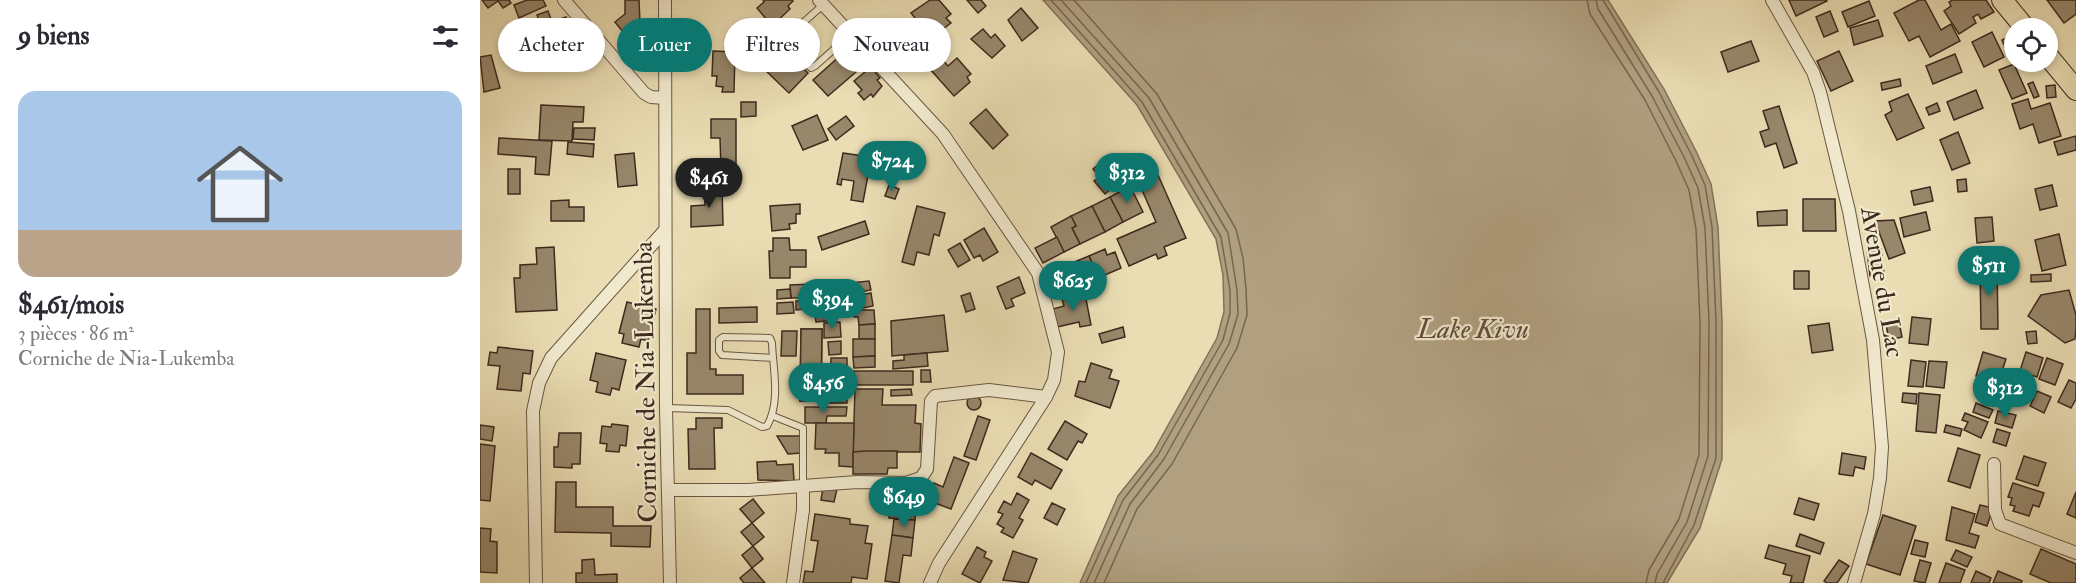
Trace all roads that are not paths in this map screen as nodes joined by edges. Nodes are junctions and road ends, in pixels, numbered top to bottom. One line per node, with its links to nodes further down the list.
1 (564, 0): 12 (street)
2 (665, 0): 12 (street, Corniche de Nia-Lukemba)
3 (1772, 0): 26 (street, Avenue du Lac)
4 (2002, 0): 7 (main road)
5 (821, 2): 6 (street); 8 (lane)
6 (835, 18)
7 (2017, 18)
8 (832, 51)
9 (2058, 68): 11 (main road)
10 (885, 72): 15 (street)
11 (2076, 90)
12 (665, 98): 13 (street, Corniche de Nia-Lukemba)
13 (665, 230): 16 (street, Corniche de Nia-Lukemba); 22 (street)
14 (773, 358): 14 (lane); 17 (lane)
15 (1046, 397): 19 (street); 25 (street)
16 (666, 408): 17 (lane); 20 (street, Corniche de Nia-Lukemba)
17 (773, 416): 19 (lane)
18 (1994, 464): 21 (street)
19 (803, 487): 20 (street); 24 (street)
20 (670, 490): 23 (street, Corniche de Nia-Lukemba)
21 (2076, 553)
22 (536, 583)
23 (670, 583)
24 (793, 583)
25 (930, 583)
26 (1854, 583)

